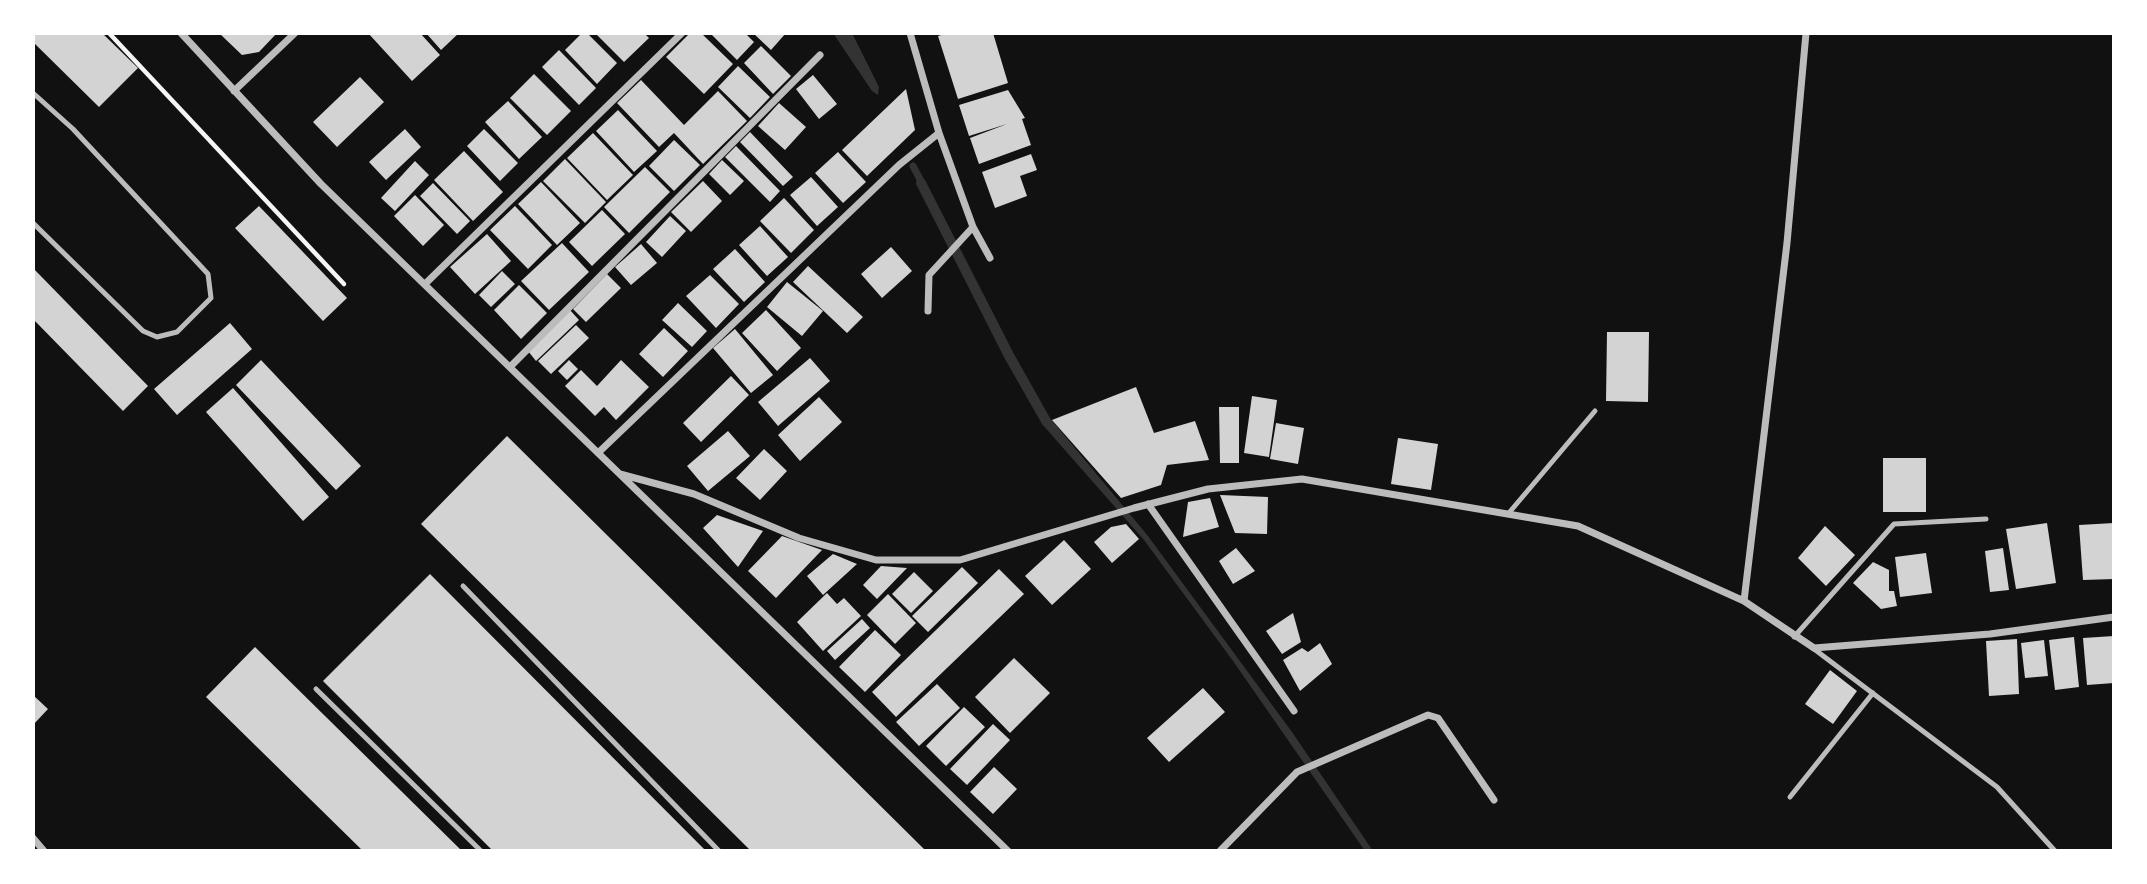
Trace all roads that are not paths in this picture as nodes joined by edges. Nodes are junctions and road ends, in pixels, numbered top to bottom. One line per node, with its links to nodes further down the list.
1 (181, 33): 7 (street)
2 (295, 33): 7 (street)
3 (682, 33): 13 (street)
4 (910, 33): 9 (street)
5 (1806, 33): 23 (street)
6 (820, 55): 15 (street)
7 (234, 90): 13 (street)
8 (33, 93): 10 (lane)
9 (939, 134): 11 (street); 17 (street)
10 (33, 223)
11 (973, 227): 12 (street); 14 (street)
12 (990, 258)
13 (425, 284): 15 (street)
14 (928, 312)
15 (509, 367): 17 (street)
16 (1595, 411): 20 (lane)
17 (598, 453): 18 (street)
18 (620, 474): 19 (street); 36 (street)
19 (1148, 504): 20 (street); 29 (street)
20 (1508, 514): 23 (street)
21 (1986, 519): 25 (lane)
22 (463, 586): 35 (lane)
23 (1745, 601): 25 (street)
24 (2114, 617): 26 (street)
25 (1794, 636): 26 (street)
26 (1814, 648): 28 (lane)
27 (316, 689): 34 (lane)
28 (1873, 693): 30 (lane); 38 (lane)
29 (1294, 711)
30 (1790, 797)
31 (1494, 800): 37 (street)
32 (33, 838): 33 (street)
33 (44, 851)
34 (481, 851)
35 (719, 851)
36 (1008, 851)
37 (1220, 851)
38 (2055, 851)

